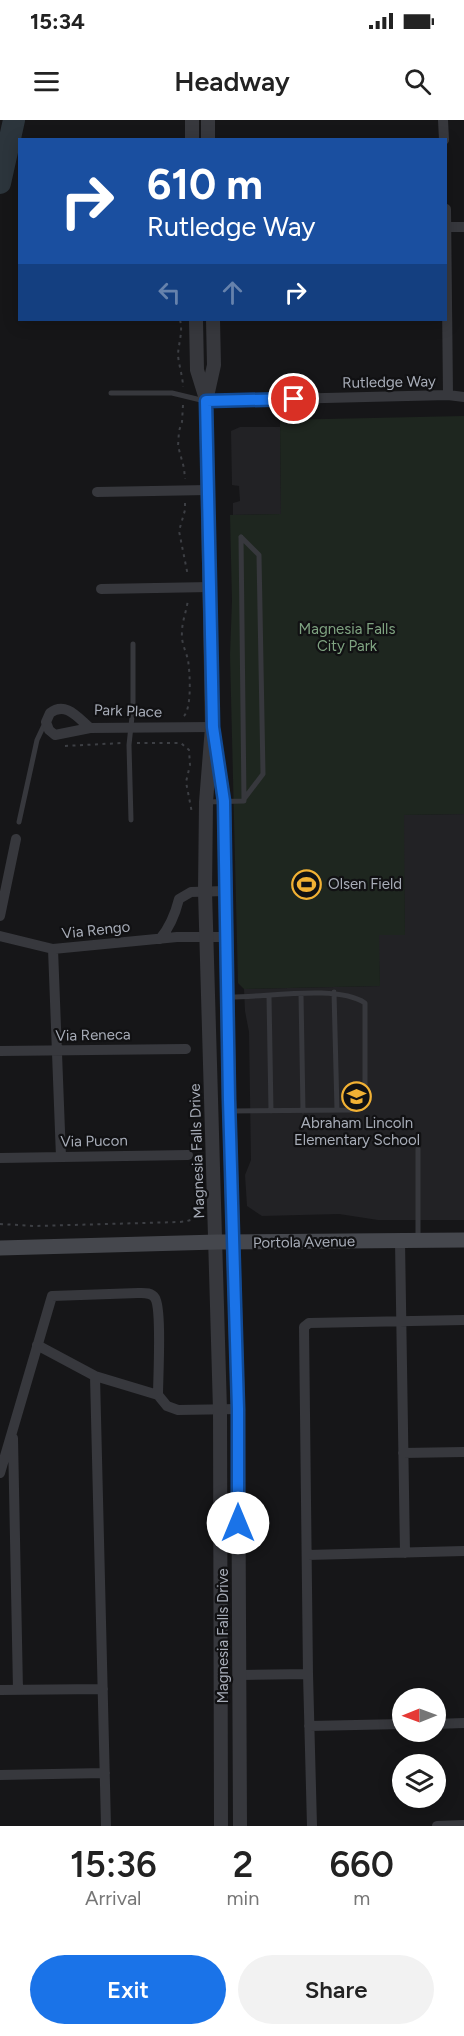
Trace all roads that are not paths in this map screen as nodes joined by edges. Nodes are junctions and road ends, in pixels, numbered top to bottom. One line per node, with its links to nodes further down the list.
1 (192, 120): 4 (street)
2 (208, 120): 5 (street)
3 (443, 120): 6 (street)
4 (192, 138)
5 (208, 138)
6 (444, 138)
7 (447, 227): 8 (street)
8 (464, 227)
9 (447, 311): 13 (street)
10 (196, 321): 15 (street, Magnesia Falls Drive)
11 (213, 321): 15 (street, Magnesia Falls Drive)
12 (111, 393): 15 (lane)
13 (448, 395): 14 (street, Rutledge Way); 15 (street, Rutledge Way)
14 (464, 397)
15 (206, 401): 16 (street, Magnesia Falls Drive)
16 (208, 490): 17 (street); 18 (street, Magnesia Falls Drive)
17 (97, 492)
18 (210, 587): 19 (street); 22 (street, Magnesia Falls Drive)
19 (101, 589)
20 (133, 644): 24 (lane)
21 (48, 717): 23 (street, Park Place); 23 (street); 29 (lane)
22 (213, 727): 24 (street, Park Place); 25 (street, Magnesia Falls Drive); 27 (street, Magnesia Falls Drive)
23 (90, 728): 24 (street, Park Place)
24 (132, 728): 28 (lane)
25 (224, 801): 26 (lane); 27 (lane); 32 (street, Magnesia Falls Drive)
26 (243, 801): 26 (lane)
27 (206, 802): 31 (street, Magnesia Falls Drive)
28 (131, 820)
29 (19, 822)
30 (16, 839): 33 (street)
31 (205, 891): 32 (street); 35 (street, Magnesia Falls Drive); 37 (street)
32 (225, 891): 36 (street, Magnesia Falls Drive)
33 (0, 916)
34 (0, 936): 38 (street, Via Rengo)
35 (206, 937): 36 (street, Via Rengo); 37 (street, Via Rengo); 57 (street, Magnesia Falls Drive)
36 (226, 937): 41 (street, Magnesia Falls Drive)
37 (160, 939): 38 (street, Via Rengo)
38 (53, 949): 45 (street)
39 (334, 992): 40 (lane); 46 (lane); 46 (lane)
40 (301, 994): 42 (lane); 49 (lane)
41 (226, 996): 42 (lane); 47 (street, Magnesia Falls Drive)
42 (268, 996): 48 (lane)
43 (186, 1049): 45 (street, Via Reneca)
44 (0, 1051): 45 (street, Via Reneca)
45 (57, 1051): 52 (street)
46 (337, 1110): 49 (lane)
47 (229, 1111): 48 (lane); 58 (street, Magnesia Falls Drive)
48 (271, 1111): 49 (lane)
49 (303, 1111)
50 (418, 1149): 56 (lane)
51 (188, 1155): 52 (street, Via Pucon)
52 (61, 1157): 53 (street, Via Pucon)
53 (0, 1158)
54 (464, 1240): 56 (main road, Portola Avenue)
55 (400, 1241): 56 (main road, Portola Avenue); 58 (main road, Portola Avenue); 61 (street)
56 (418, 1241)
57 (217, 1242): 58 (main road, Portola Avenue); 59 (main road, Portola Avenue); 66 (street, Magnesia Falls Drive)
58 (234, 1242): 65 (street, Magnesia Falls Drive)
59 (0, 1248)
60 (464, 1320): 61 (street)
61 (401, 1321): 69 (street); 73 (street)
62 (37, 1346): 63 (street); 64 (street); 67 (street)
63 (95, 1376): 64 (street); 76 (street)
64 (158, 1395): 66 (street)
65 (238, 1409): 66 (street); 75 (street, Magnesia Falls Drive)
66 (220, 1410): 87 (street, Magnesia Falls Drive)
67 (13, 1424): 70 (street); 78 (street)
68 (464, 1452): 69 (street)
69 (403, 1453): 72 (street)
70 (0, 1473)
71 (464, 1551): 72 (street)
72 (405, 1553): 73 (street)
73 (307, 1555): 74 (street)
74 (308, 1674): 75 (street); 82 (street)
75 (240, 1675): 88 (street, Magnesia Falls Drive)
76 (103, 1689): 78 (street); 83 (street)
77 (0, 1690): 78 (street)
78 (18, 1690)
79 (464, 1723): 81 (street)
80 (392, 1724): 82 (street)
81 (446, 1724)
82 (309, 1726): 89 (street)
83 (105, 1773): 84 (street); 86 (street)
84 (0, 1775)
85 (464, 1825): 90 (street)
86 (106, 1826)
87 (221, 1826)
88 (240, 1826)
89 (312, 1826)
90 (437, 1826)

